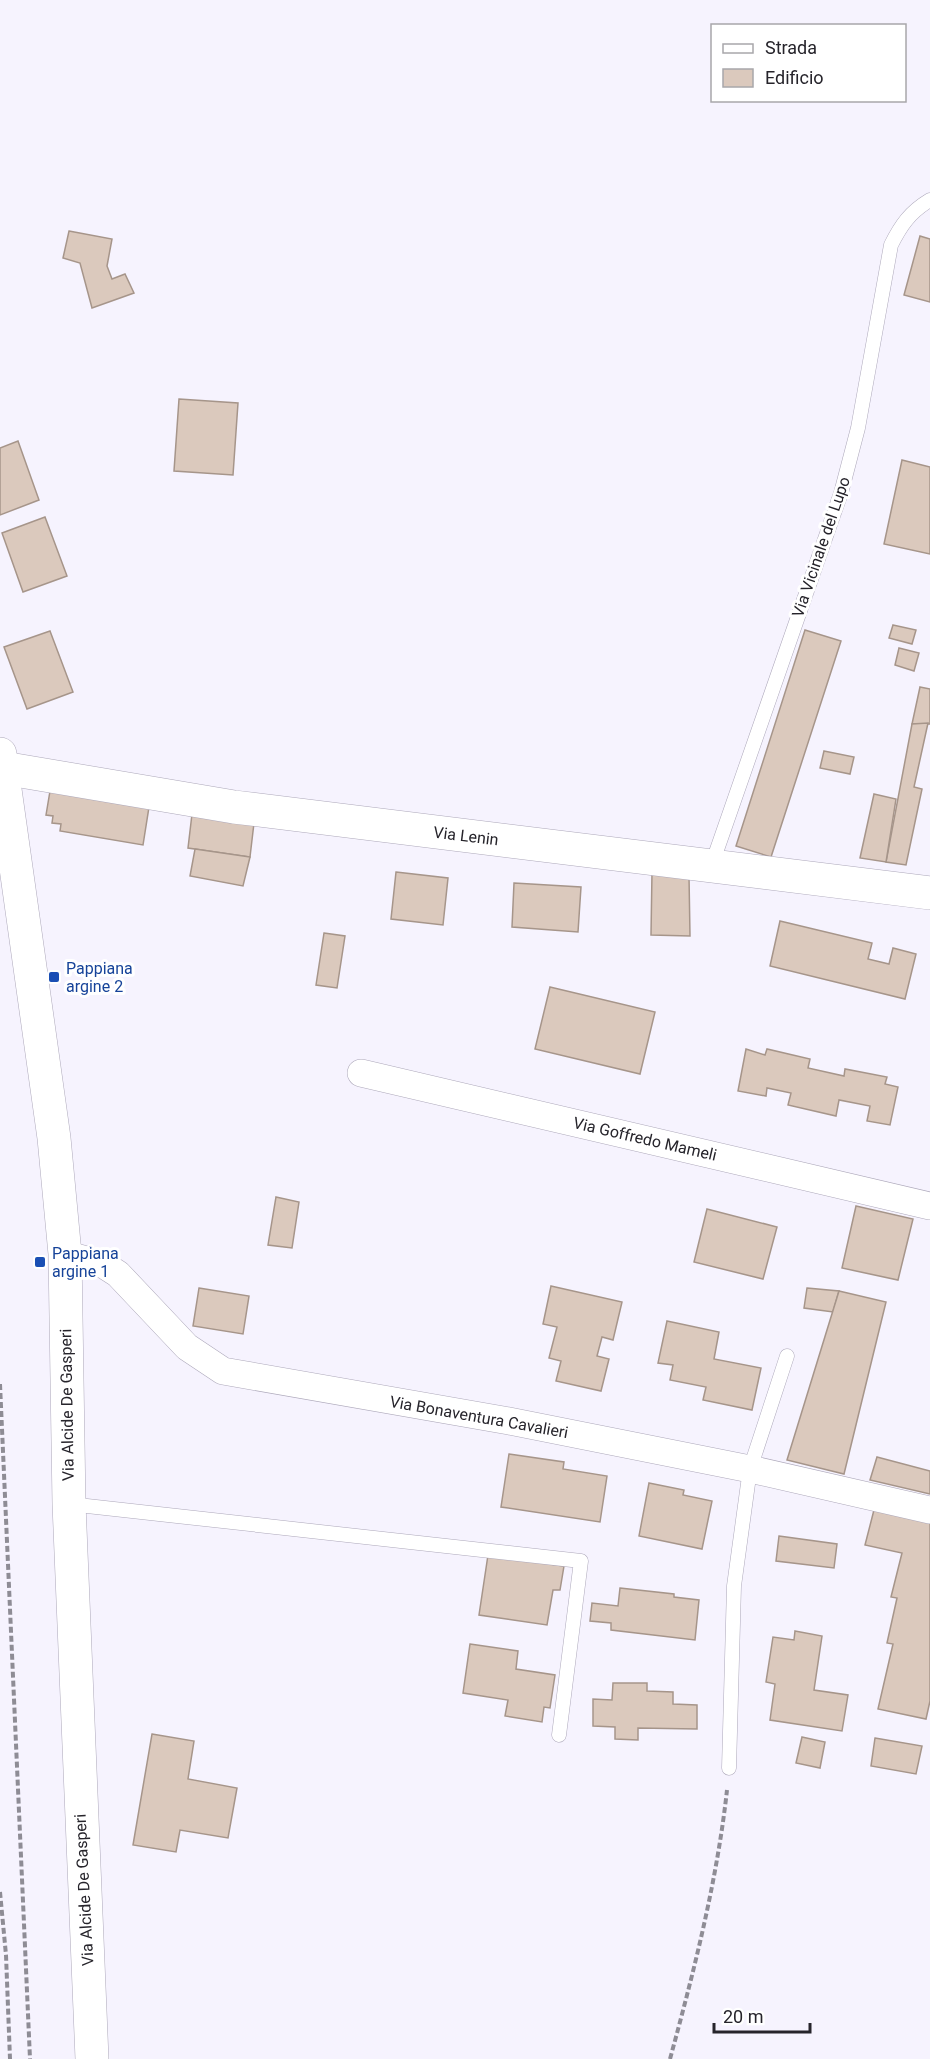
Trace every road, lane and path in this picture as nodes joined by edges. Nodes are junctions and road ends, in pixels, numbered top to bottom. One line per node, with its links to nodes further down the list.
1 (930, 200): 3 (lane, Via Vicinale del Lupo)
2 (1, 761): 3 (street, Via Lenin); 7 (street, Via Alcide De Gasperi)
3 (712, 864): 4 (street, Via Lenin)
4 (930, 893)
5 (361, 1073): 6 (street, Via Goffredo Mameli)
6 (930, 1206)
7 (65, 1254): 10 (street, Via Bonaventura Cavalieri); 11 (street, Via Alcide De Gasperi)
8 (787, 1356): 10 (lane)
9 (0, 1384): 17 (path)
10 (750, 1469): 12 (street, Via Bonaventura Cavalieri); 14 (lane)
11 (69, 1504): 13 (lane); 18 (street, Via Alcide De Gasperi)
12 (930, 1510)
13 (559, 1735)
14 (729, 1768): 19 (path)
15 (0, 1892): 16 (path)
16 (10, 2059)
17 (30, 2059)
18 (92, 2059)
19 (670, 2059)

